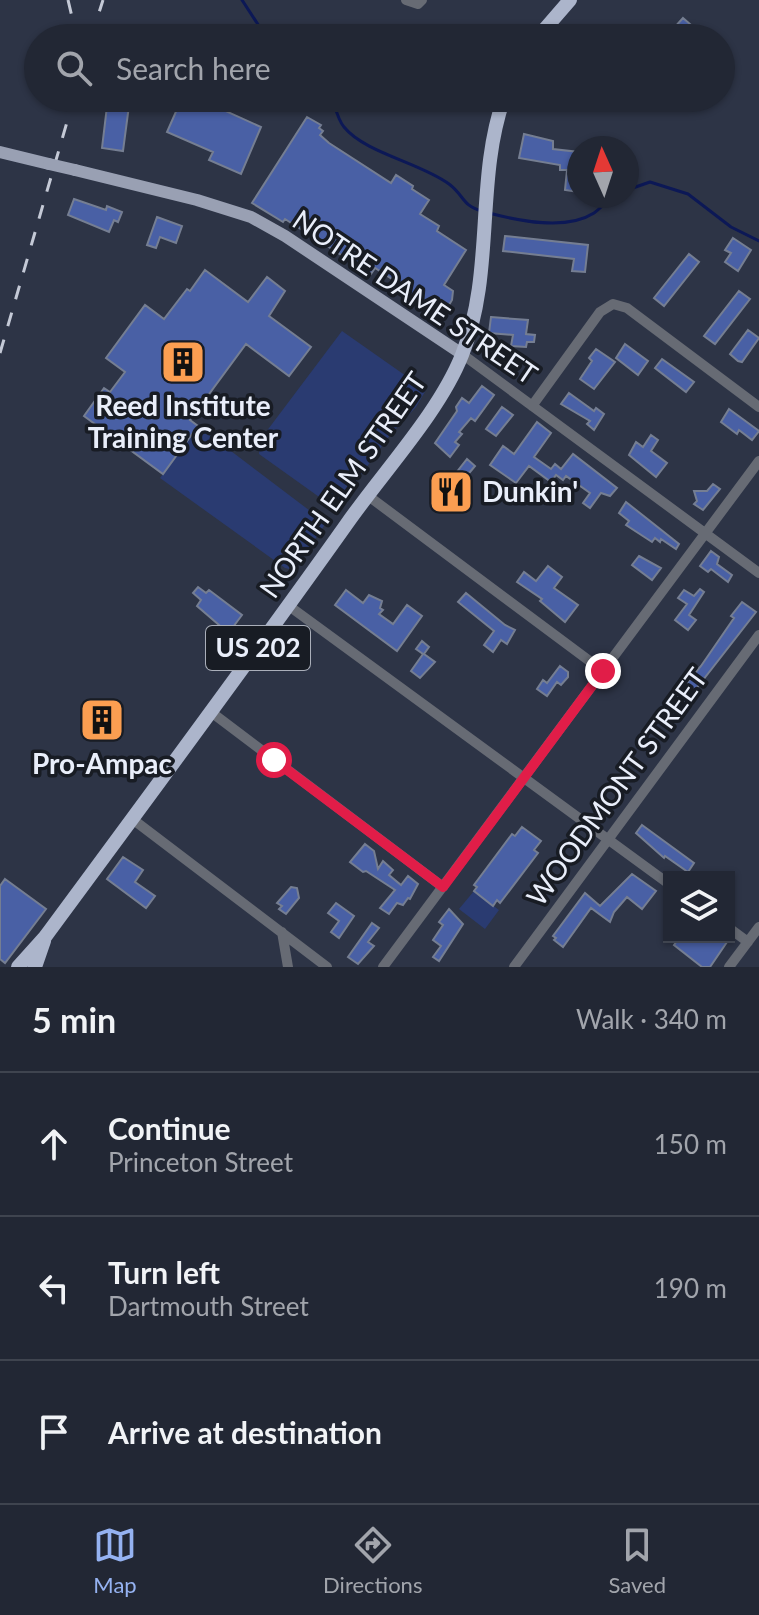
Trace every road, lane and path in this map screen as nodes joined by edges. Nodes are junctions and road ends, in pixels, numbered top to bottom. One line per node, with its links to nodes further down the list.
1 (570, 0): 2 (highway)
2 (549, 24)
3 (500, 112): 5 (highway, NORTH ELM STREET / US 202)
4 (0, 152): 5 (main road, NOTRE DAME STREET, bridge)
5 (462, 354): 6 (street, NOTRE DAME STREET); 9 (highway, NORTH ELM STREET / US 202)
6 (532, 406): 7 (street); 10 (street, NOTRE DAME STREET)
7 (759, 407)
8 (759, 461): 10 (street)
9 (367, 495): 12 (highway, NORTH ELM STREET / US 202); 14 (street)
10 (705, 534): 11 (street, NOTRE DAME STREET); 14 (street)
11 (759, 573)
12 (289, 606): 15 (highway, NORTH ELM STREET / US 202); 16 (street)
13 (759, 635): 18 (street, WOODMONT STREET)
14 (603, 671): 16 (street)
15 (211, 712): 17 (highway, NORTH ELM STREET / US 202); 20 (street)
16 (524, 778): 18 (street); 20 (street)
17 (131, 818): 22 (street); 24 (highway, NORTH ELM STREET / US 202)
18 (609, 840): 19 (street); 31 (street, WOODMONT STREET)
19 (663, 880)
20 (443, 887): 30 (street)
21 (759, 927): 25 (street)
22 (282, 932): 28 (street); 29 (street)
23 (735, 932): 25 (street)
24 (45, 937): 26 (highway, NORTH ELM STREET / US 202); 27 (highway, US 202)
25 (748, 942): 32 (street)
26 (18, 967)
27 (35, 967)
28 (288, 967)
29 (327, 967)
30 (383, 967)
31 (514, 967)
32 (729, 967)

